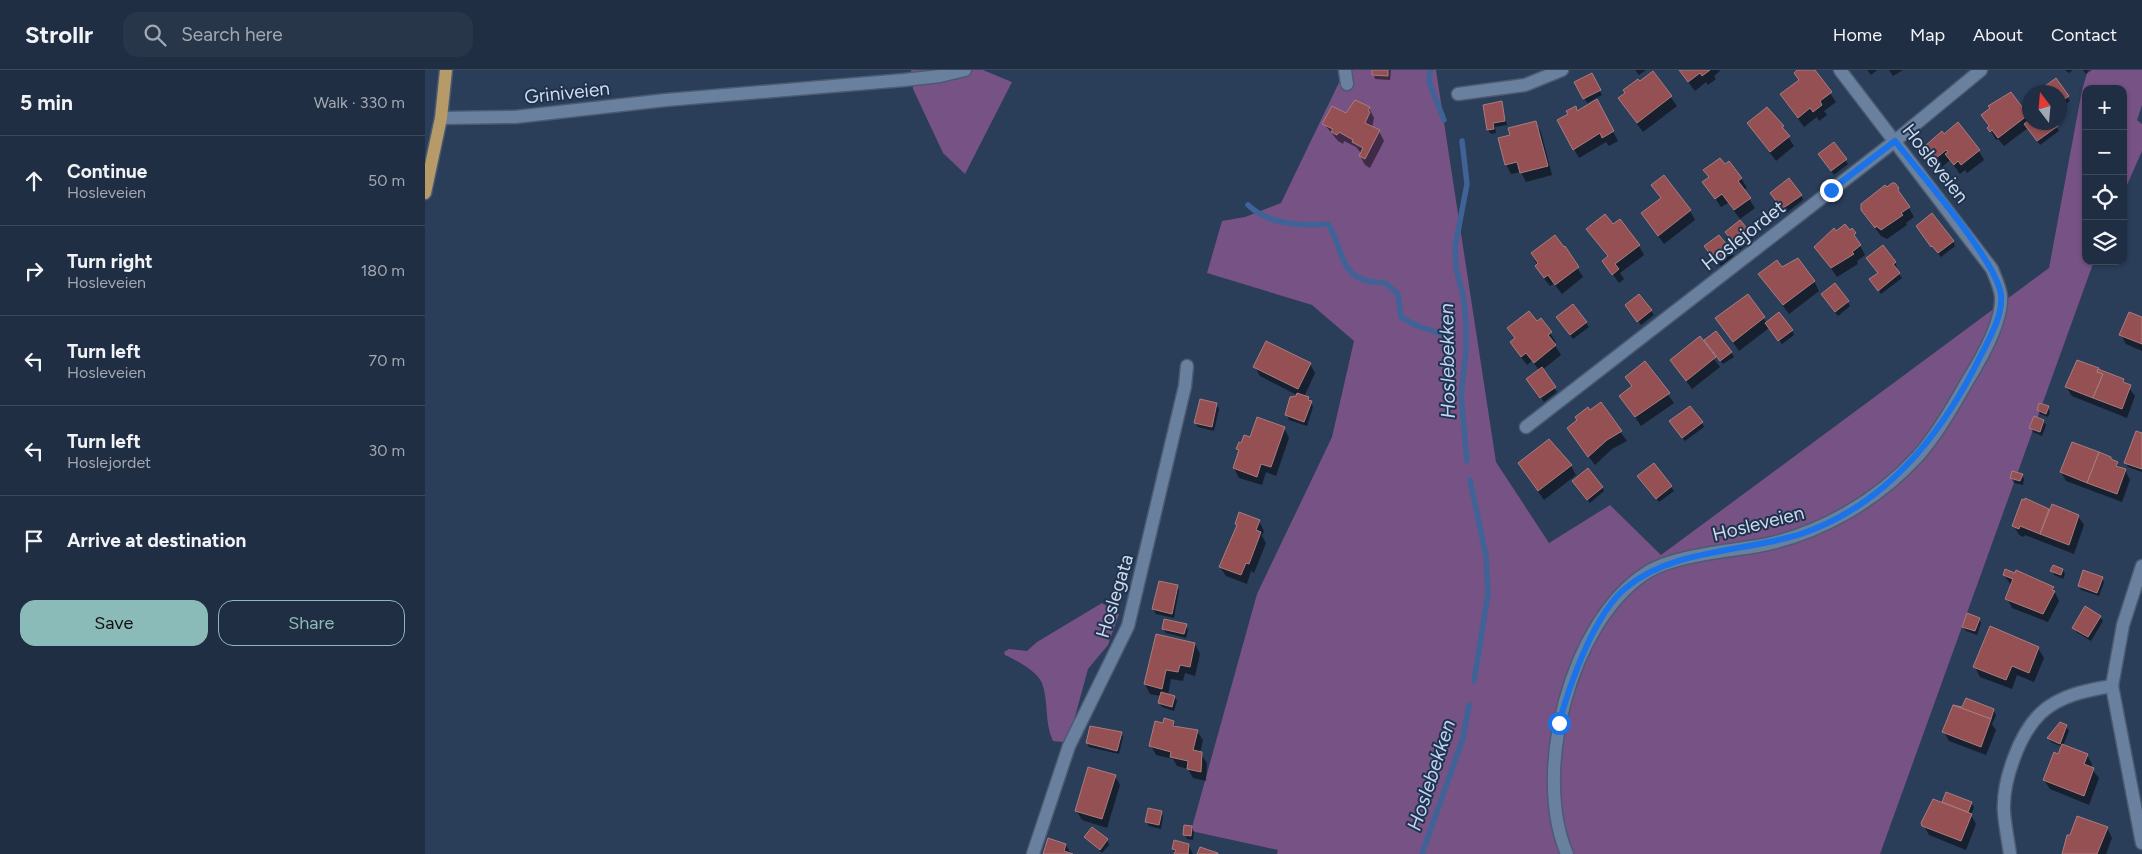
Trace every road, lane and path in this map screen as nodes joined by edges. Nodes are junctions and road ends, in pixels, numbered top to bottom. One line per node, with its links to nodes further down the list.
1 (446, 70): 9 (main road)
2 (965, 70): 9 (street, Griniveien)
3 (1345, 70): 7 (street)
4 (1562, 70): 8 (street)
5 (1841, 70): 10 (street, Hosleveien)
6 (1981, 70): 10 (street, Hoslejordet)
7 (1347, 84)
8 (1458, 94)
9 (441, 118): 11 (main road)
10 (1895, 141): 13 (street, Hoslejordet); 18 (street, Hosleveien)
11 (425, 192)
12 (1187, 366): 17 (street, Hoslegata)
13 (1526, 427)
14 (2142, 566): 15 (street)
15 (2112, 686): 16 (street); 19 (street)
16 (2142, 843)
17 (1033, 854)
18 (1567, 854)
19 (2010, 854)

